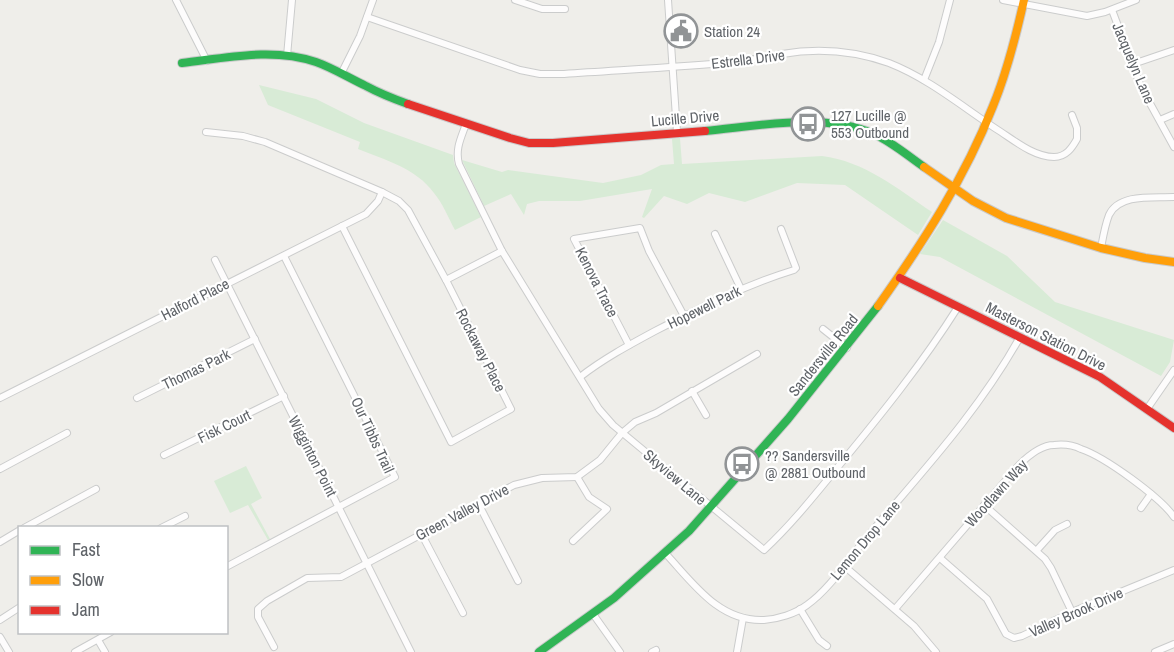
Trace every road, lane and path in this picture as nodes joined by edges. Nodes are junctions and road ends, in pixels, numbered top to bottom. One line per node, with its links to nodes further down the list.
1 (176, 0): 15 (street)
2 (292, 0): 14 (street)
3 (374, 0): 12 (street)
4 (515, 0): 10 (street)
5 (668, 0): 18 (street)
6 (950, 0): 20 (street)
7 (1003, 0): 9 (street)
8 (1136, 0): 11 (street)
9 (1024, 2): 11 (street); 24 (street, Sandersville Road)
10 (565, 9)
11 (1112, 10): 17 (street, Jacquelyn Lane)
12 (367, 17): 18 (street, Estrella Drive); 19 (street)
13 (1174, 50): 17 (street)
14 (287, 56): 15 (street, Lucille Drive); 19 (street, Lucille Drive)
15 (207, 61): 16 (street, Lucille Drive)
16 (182, 63)
17 (1133, 64): 23 (street, Jacquelyn Lane)
18 (671, 66): 20 (street, Estrella Drive); 27 (street)
19 (342, 72): 25 (street, Lucille Drive)
20 (924, 80): 24 (street, Estrella Drive)
21 (1174, 114): 23 (street)
22 (1072, 115): 24 (street, Estrella Drive)
23 (1160, 120): 28 (street, Jacquelyn Lane)
24 (987, 123): 29 (street, Sandersville Road)
25 (466, 124): 27 (street, Lucille Drive); 36 (street, Skyview Lane)
26 (206, 132): 30 (street, Rockaway Place)
27 (677, 132): 29 (street, Lucille Drive)
28 (1174, 147)
29 (954, 188): 35 (street, Lucille Drive); 40 (street, Sandersville Road)
30 (382, 192): 32 (street, Halford Place); 41 (street, Rockaway Place)
31 (1174, 197): 35 (street)
32 (342, 226): 37 (street, Halford Place); 41 (street, Rockaway Place)
33 (782, 229): 43 (street, Hopewell Park)
34 (715, 234): 43 (street)
35 (1101, 248): 39 (street, Lucille Drive)
36 (502, 251): 41 (street); 53 (street, Skyview Lane)
37 (284, 256): 42 (street, Halford Place); 70 (street, Our Tibbs Trail)
38 (215, 260): 42 (street, Wigginton Point)
39 (1174, 262)
40 (900, 278): 44 (street, Masterson Station Drive); 50 (street, Sandersville Road)
41 (446, 280)
42 (227, 283): 48 (street, Wigginton Point); 56 (street, Halford Place)
43 (741, 288): 45 (street, Hopewell Park)
44 (958, 307): 47 (street, Masterson Station Drive); 71 (street, Skyview Lane)
45 (684, 316): 49 (street, Hopewell Park); 49 (street, Kenova Trace)
46 (823, 329): 50 (street)
47 (1020, 338): 58 (street, Masterson Station Drive); 86 (street, Lemon Drop Lane)
48 (255, 339): 55 (street, Wigginton Point); 57 (street, Thomas Park)
49 (629, 345): 53 (street, Hopewell Park)
50 (847, 348): 71 (street, Sandersville Road)
51 (757, 354): 54 (street)
52 (1174, 370): 58 (street)
53 (580, 376): 62 (street, Skyview Lane)
54 (692, 391): 59 (street); 62 (street)
55 (284, 396): 63 (street, Fisk Court); 70 (street, Wigginton Point)
56 (0, 398)
57 (137, 399)
58 (1147, 408): 60 (street, Masterson Station Drive)
59 (706, 415)
60 (1174, 428)
61 (67, 433): 64 (street)
62 (622, 433): 65 (street); 71 (street, Skyview Lane)
63 (164, 455)
64 (0, 469)
65 (577, 477): 68 (street, Green Valley Drive); 80 (street)
66 (96, 489): 76 (street)
67 (1151, 494): 69 (street, Woodlawn Way); 72 (street); 74 (street, Woodlawn Way)
68 (478, 503): 79 (street, Green Valley Drive); 89 (street)
69 (984, 505): 82 (street); 84 (street, Woodlawn Way)
70 (339, 507): 85 (street, Wigginton Point); 87 (street, Our Tibbs Trail)
71 (711, 507): 83 (street, Sandersville Road)
72 (1141, 508)
73 (184, 516): 77 (street)
74 (1174, 517)
75 (1067, 524): 82 (street)
76 (28, 526)
77 (165, 526)
78 (18, 531): 81 (street)
79 (421, 534): 85 (street, Green Valley Drive); 94 (street)
80 (573, 541)
81 (0, 542)
82 (1037, 550): 93 (street)
83 (666, 554): 95 (street, Sandersville Road); 96 (street, Lemon Drop Lane)
84 (940, 558): 92 (street, Woodlawn Way); 93 (street, Valley Brook Drive)
85 (367, 563): 103 (street, Green Valley Drive); 107 (street, Wigginton Point)
86 (843, 565): 91 (street, Lemon Drop Lane); 92 (street)
87 (228, 566)
88 (1174, 570): 93 (street, Valley Brook Drive)
89 (518, 581)
90 (18, 608): 97 (street)
91 (800, 609): 96 (street, Lemon Drop Lane); 102 (street)
92 (895, 609): 111 (street)
93 (1072, 612)
94 (463, 613)
95 (593, 614): 108 (street, Sandersville Road); 109 (street)
96 (743, 618): 110 (street)
97 (0, 620)
98 (109, 634): 100 (street)
99 (0, 637): 104 (street)
100 (98, 640): 105 (street); 106 (street)
101 (1174, 644): 112 (street)
102 (827, 646)
103 (274, 647)
104 (9, 652)
105 (75, 652)
106 (105, 652)
107 (411, 652)
108 (540, 652)
109 (620, 652)
110 (737, 652)
111 (936, 652)
112 (1155, 652)

